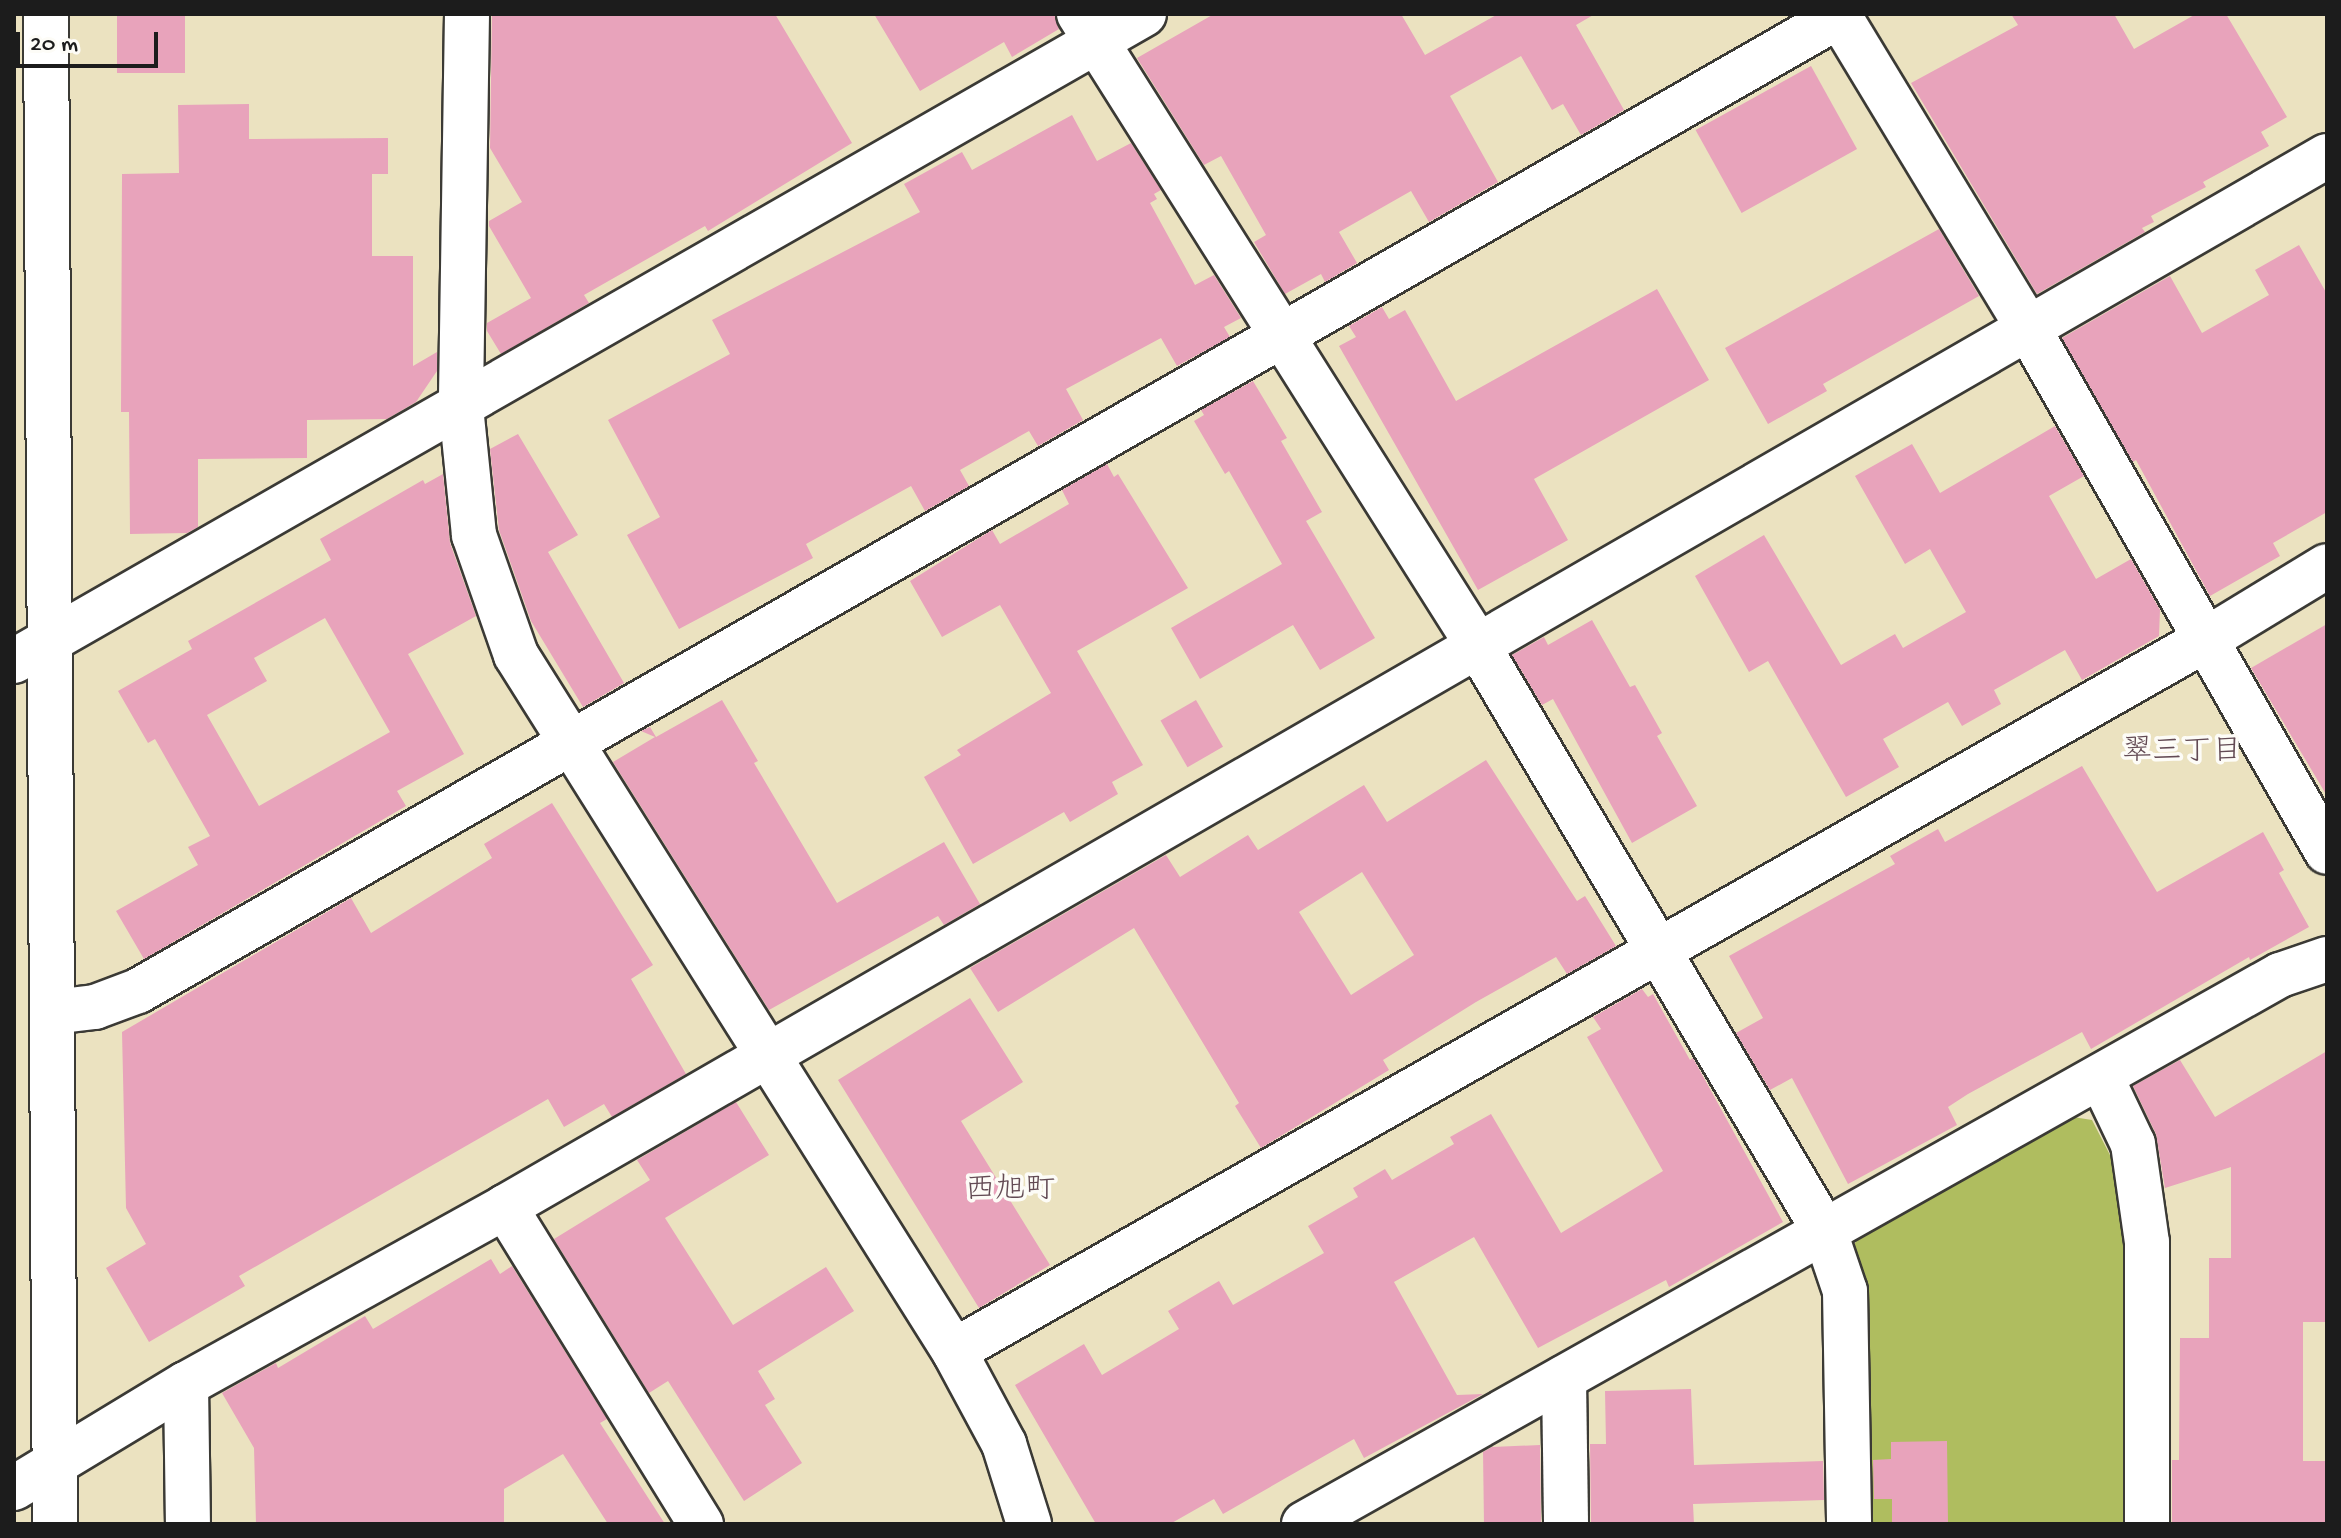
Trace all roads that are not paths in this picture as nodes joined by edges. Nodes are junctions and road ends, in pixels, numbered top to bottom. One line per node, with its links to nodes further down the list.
1 (46, 14): 13 (street)
2 (467, 14): 9 (street)
3 (1144, 14): 5 (street)
4 (1839, 15): 7 (street); 8 (street)
5 (1087, 28): 8 (street); 9 (street)
6 (2327, 156): 7 (street)
7 (2028, 328): 11 (street); 12 (street)
8 (1282, 336): 12 (street); 14 (street)
9 (461, 407): 13 (street); 14 (street)
10 (2327, 566): 11 (street)
11 (2207, 639): 15 (street); 16 (street)
12 (1478, 646): 16 (street); 19 (street)
13 (32, 651): 18 (street)
14 (570, 742): 18 (street); 19 (street)
15 (2327, 852)
16 (1658, 952): 22 (street); 23 (street)
17 (2327, 959): 20 (street)
18 (53, 1012): 26 (street)
19 (768, 1055): 21 (street); 23 (street)
20 (2101, 1077): 22 (street); 35 (street)
21 (505, 1207): 25 (street); 30 (street)
22 (1825, 1232): 24 (street); 34 (street)
23 (954, 1351): 31 (street)
24 (1564, 1378): 32 (street); 33 (street)
25 (186, 1384): 26 (street); 29 (street)
26 (55, 1461): 27 (street); 28 (street)
27 (14, 1488)
28 (55, 1524)
29 (188, 1524)
30 (701, 1524)
31 (1029, 1524)
32 (1304, 1524)
33 (1566, 1524)
34 (1849, 1524)
35 (2147, 1524)

